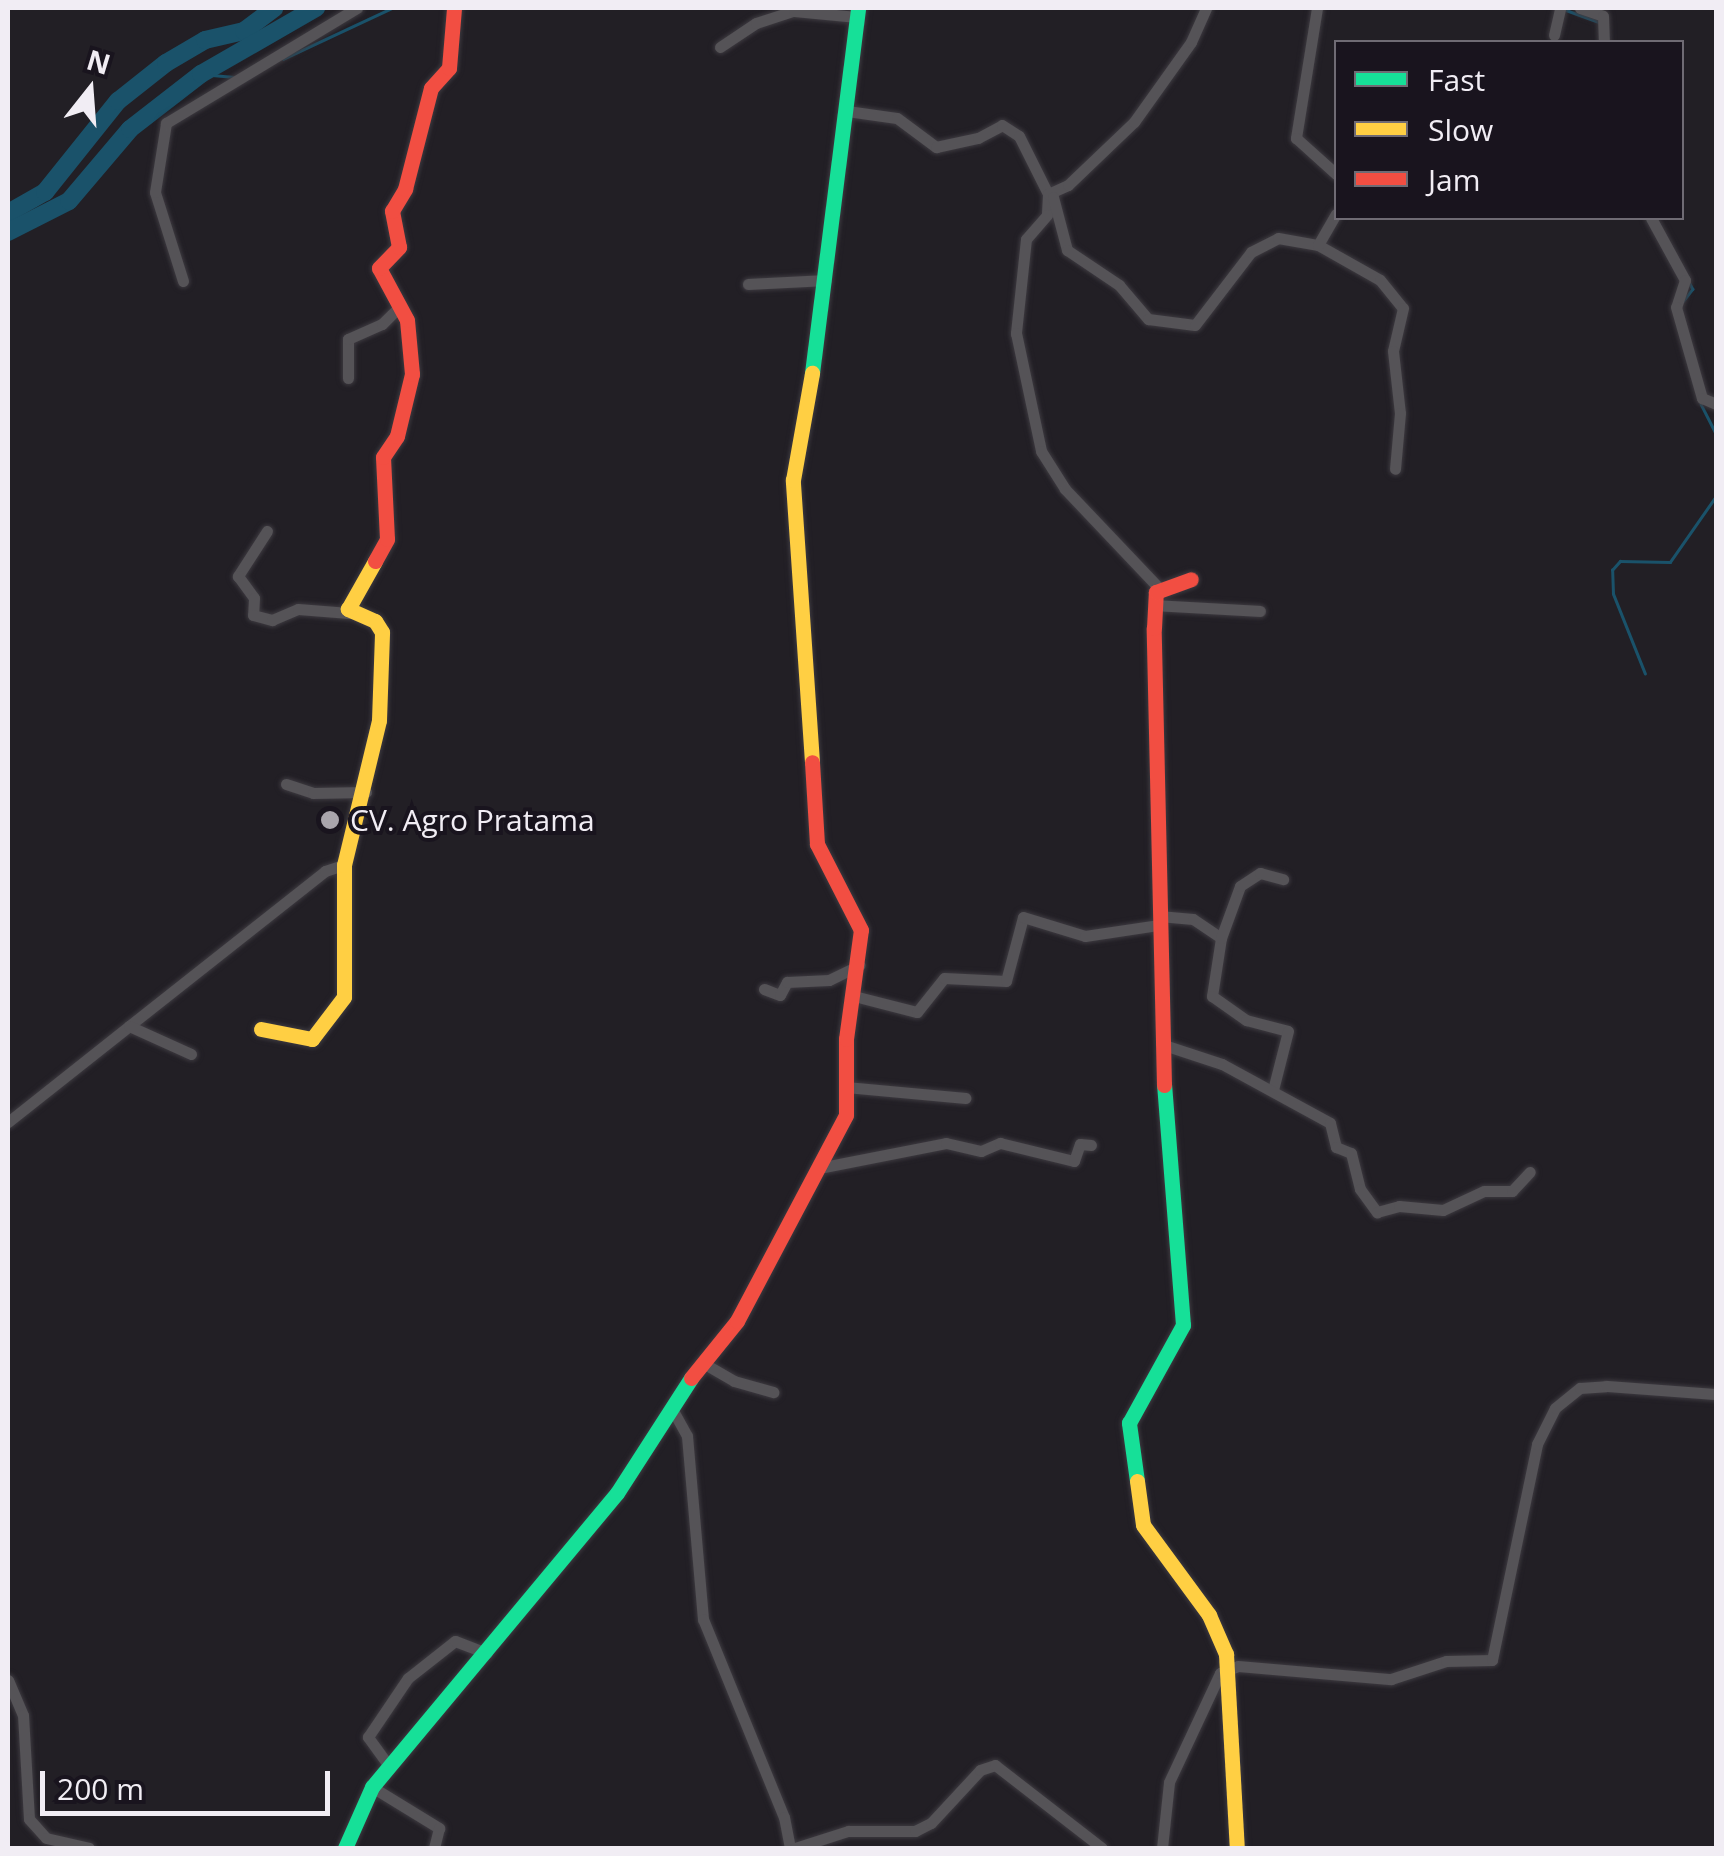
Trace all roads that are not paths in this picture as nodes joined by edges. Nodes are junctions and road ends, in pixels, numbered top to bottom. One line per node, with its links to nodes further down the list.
1 (357, 8): 18 (street)
2 (454, 8): 20 (street)
3 (1206, 8): 13 (street)
4 (1317, 8): 12 (street)
5 (1560, 8): 8 (street)
6 (1580, 8): 9 (street)
7 (857, 12): 10 (street); 11 (street)
8 (1554, 34)
9 (1604, 40)
10 (720, 47)
11 (846, 111): 13 (street); 17 (street)
12 (1334, 172)
13 (1051, 195): 16 (street); 26 (street)
14 (1334, 217): 16 (street)
15 (1652, 220): 22 (street)
16 (1318, 245): 23 (street)
17 (826, 280): 19 (street); 36 (street)
18 (184, 281)
19 (748, 284)
20 (399, 307): 21 (street); 29 (street)
21 (348, 378)
22 (1716, 404)
23 (1396, 470)
24 (266, 531): 29 (street)
25 (1191, 579): 26 (street)
26 (1160, 588): 27 (street)
27 (1154, 605): 28 (street); 34 (street)
28 (1260, 612)
29 (349, 613): 31 (street)
30 (286, 784): 31 (street)
31 (366, 792): 32 (street)
32 (344, 865): 39 (street); 40 (street)
33 (1283, 879): 35 (street)
34 (1158, 921): 35 (street); 38 (street); 41 (street)
35 (1221, 938): 44 (street)
36 (860, 965): 37 (street); 38 (street)
37 (764, 989)
38 (854, 996): 43 (street)
39 (129, 1026): 42 (street); 46 (street)
40 (261, 1028)
41 (1162, 1044): 44 (street); 55 (street)
42 (191, 1054)
43 (846, 1086): 45 (street); 48 (street)
44 (1273, 1090): 49 (street)
45 (965, 1098)
46 (8, 1122)
47 (1091, 1146): 48 (street)
48 (824, 1167): 50 (street)
49 (1530, 1172)
50 (703, 1362): 51 (street); 53 (street)
51 (774, 1392)
52 (1716, 1394): 55 (street)
53 (672, 1407): 54 (street); 62 (street)
54 (487, 1652): 57 (street); 57 (street)
55 (1228, 1668): 64 (street); 65 (street)
56 (8, 1680): 59 (street)
57 (389, 1766): 58 (street)
58 (372, 1787): 60 (street); 61 (street)
59 (89, 1848)
60 (345, 1848)
61 (438, 1848)
62 (792, 1848): 63 (street)
63 (1102, 1848)
64 (1162, 1848)
65 (1237, 1848)

